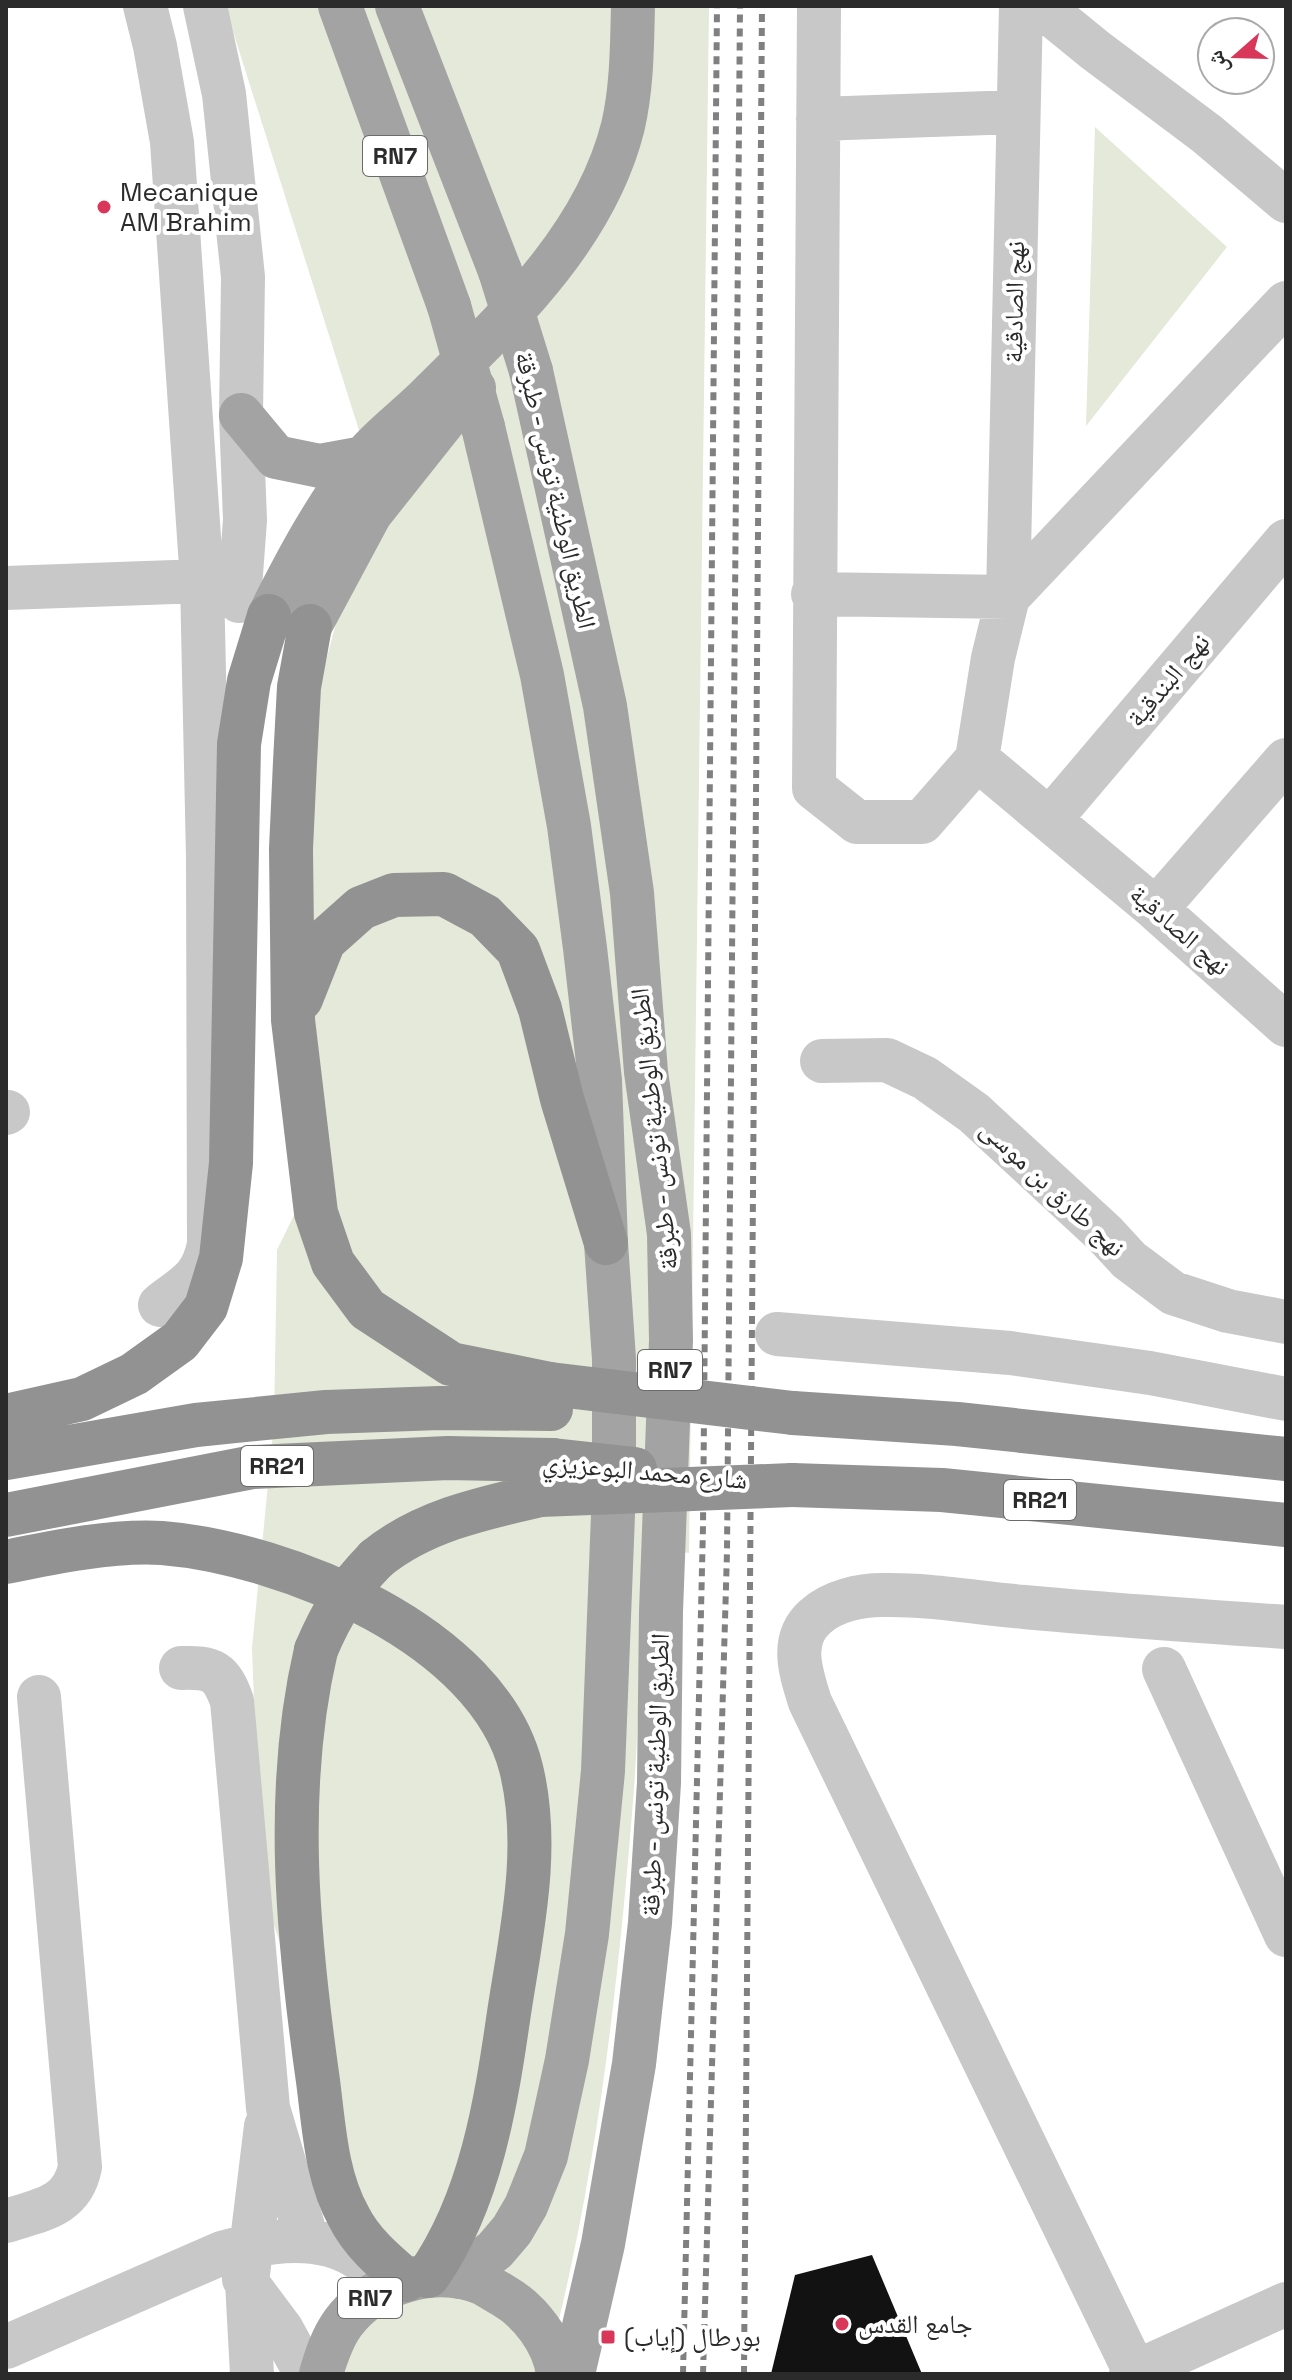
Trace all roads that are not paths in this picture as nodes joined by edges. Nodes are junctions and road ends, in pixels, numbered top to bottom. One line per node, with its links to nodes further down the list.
1 (145, 6): 13 (street)
2 (205, 6): 14 (street)
3 (340, 6): 31 (main road, الطريق الوطنية تونس - طبرقة / RN7, bridge)
4 (397, 6): 61 (main road, الطريق الوطنية تونس - طبرقة / RN7, bridge)
5 (633, 6): 17 (main road)
6 (661, 6): 23 (main road)
7 (819, 6): 11 (street)
8 (1021, 6): 10 (street, نهج الصادقية)
9 (1041, 6): 12 (street)
10 (1017, 112): 11 (street); 21 (street, نهج الصادقية)
11 (818, 119): 20 (street)
12 (1286, 201)
13 (180, 272): 14 (street); 22 (street)
14 (243, 277): 16 (street)
15 (1286, 303): 21 (street, نهج الصادقية)
16 (241, 415): 17 (main road); 22 (street)
17 (364, 458): 22 (main road)
18 (1286, 541): 26 (street, نهج البندقية)
19 (6, 588): 22 (street)
20 (813, 594): 21 (street); 24 (street)
21 (1008, 597): 24 (street, نهج الصادقية)
22 (236, 599): 23 (street); 32 (street); 37 (highway)
23 (310, 626): 29 (highway)
24 (977, 759): 26 (street, نهج الصادقية)
25 (1286, 760): 27 (street)
26 (1051, 818): 27 (street, نهج الصادقية)
27 (1156, 909): 28 (street, نهج الصادقية)
28 (1281, 1009)
29 (293, 1020): 31 (highway); 35 (highway)
30 (822, 1061): 33 (street, نهج طارق بن موسى)
31 (606, 1243): 53 (main road, الطريق الوطنية تونس - طبرقة / RN7)
32 (160, 1305)
33 (1286, 1322)
34 (777, 1334): 36 (street)
35 (550, 1397): 38 (highway, شارع محمد البوعزيزي / RR21); 39 (highway, bridge)
36 (1286, 1399)
37 (6, 1416)
38 (6, 1458)
39 (1286, 1459)
40 (547, 1478): 41 (highway, شارع محمد البوعزيزي / RR21); 42 (highway, RR21, bridge); 53 (highway, bridge)
41 (6, 1515)
42 (1286, 1525)
43 (6, 1562): 53 (highway)
44 (1286, 1627): 56 (street)
45 (181, 1668): 49 (street)
46 (1164, 1669): 48 (street)
47 (39, 1697): 50 (street)
48 (1286, 1935)
49 (268, 2108): 51 (street); 52 (street)
50 (6, 2221)
51 (307, 2240): 52 (street); 53 (street)
52 (240, 2260): 55 (street); 57 (street); 58 (street)
53 (420, 2280): 59 (main road, RN7); 60 (main road)
54 (1286, 2304): 56 (street)
55 (6, 2347)
56 (1133, 2373)
57 (252, 2374)
58 (306, 2374)
59 (321, 2374)
60 (558, 2374)
61 (573, 2374)

